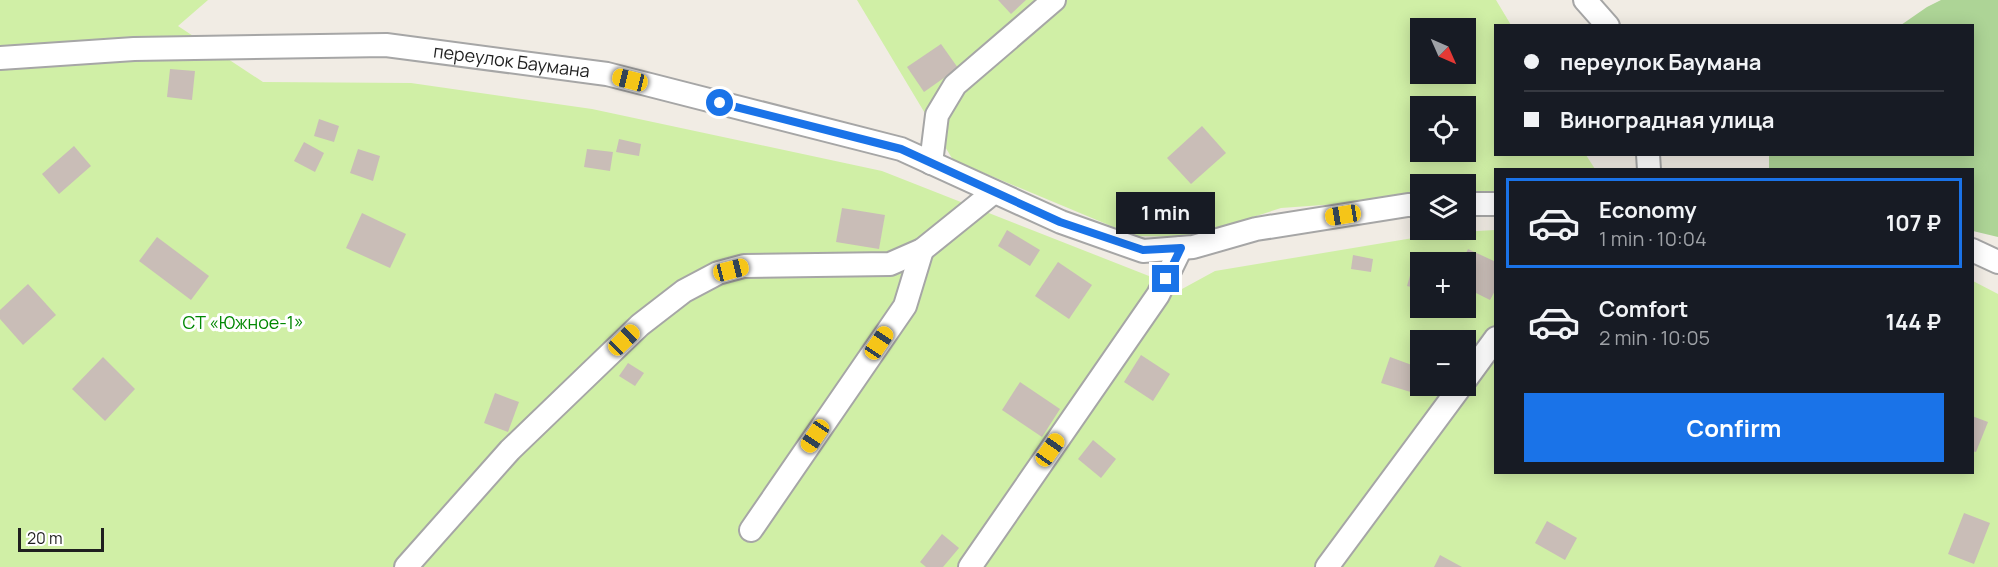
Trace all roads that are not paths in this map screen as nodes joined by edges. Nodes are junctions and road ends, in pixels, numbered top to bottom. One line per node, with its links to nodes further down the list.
1 (1054, 0): 5 (street)
2 (1585, 0): 3 (street)
3 (1606, 24)
4 (0, 58): 5 (street, переулок Баумана)
5 (931, 163): 6 (street, переулок Баумана)
6 (994, 192): 10 (street, переулок Баумана); 11 (street)
7 (1476, 204): 8 (street)
8 (1494, 204)
9 (1410, 205): 10 (street, переулок Баумана)
10 (1181, 248): 19 (street)
11 (922, 250): 17 (street); 18 (street)
12 (1974, 251): 13 (street)
13 (1998, 262)
14 (1494, 341): 15 (street)
15 (1476, 365)
16 (1454, 396): 20 (street)
17 (751, 530)
18 (406, 567)
19 (970, 567)
20 (1327, 567)

